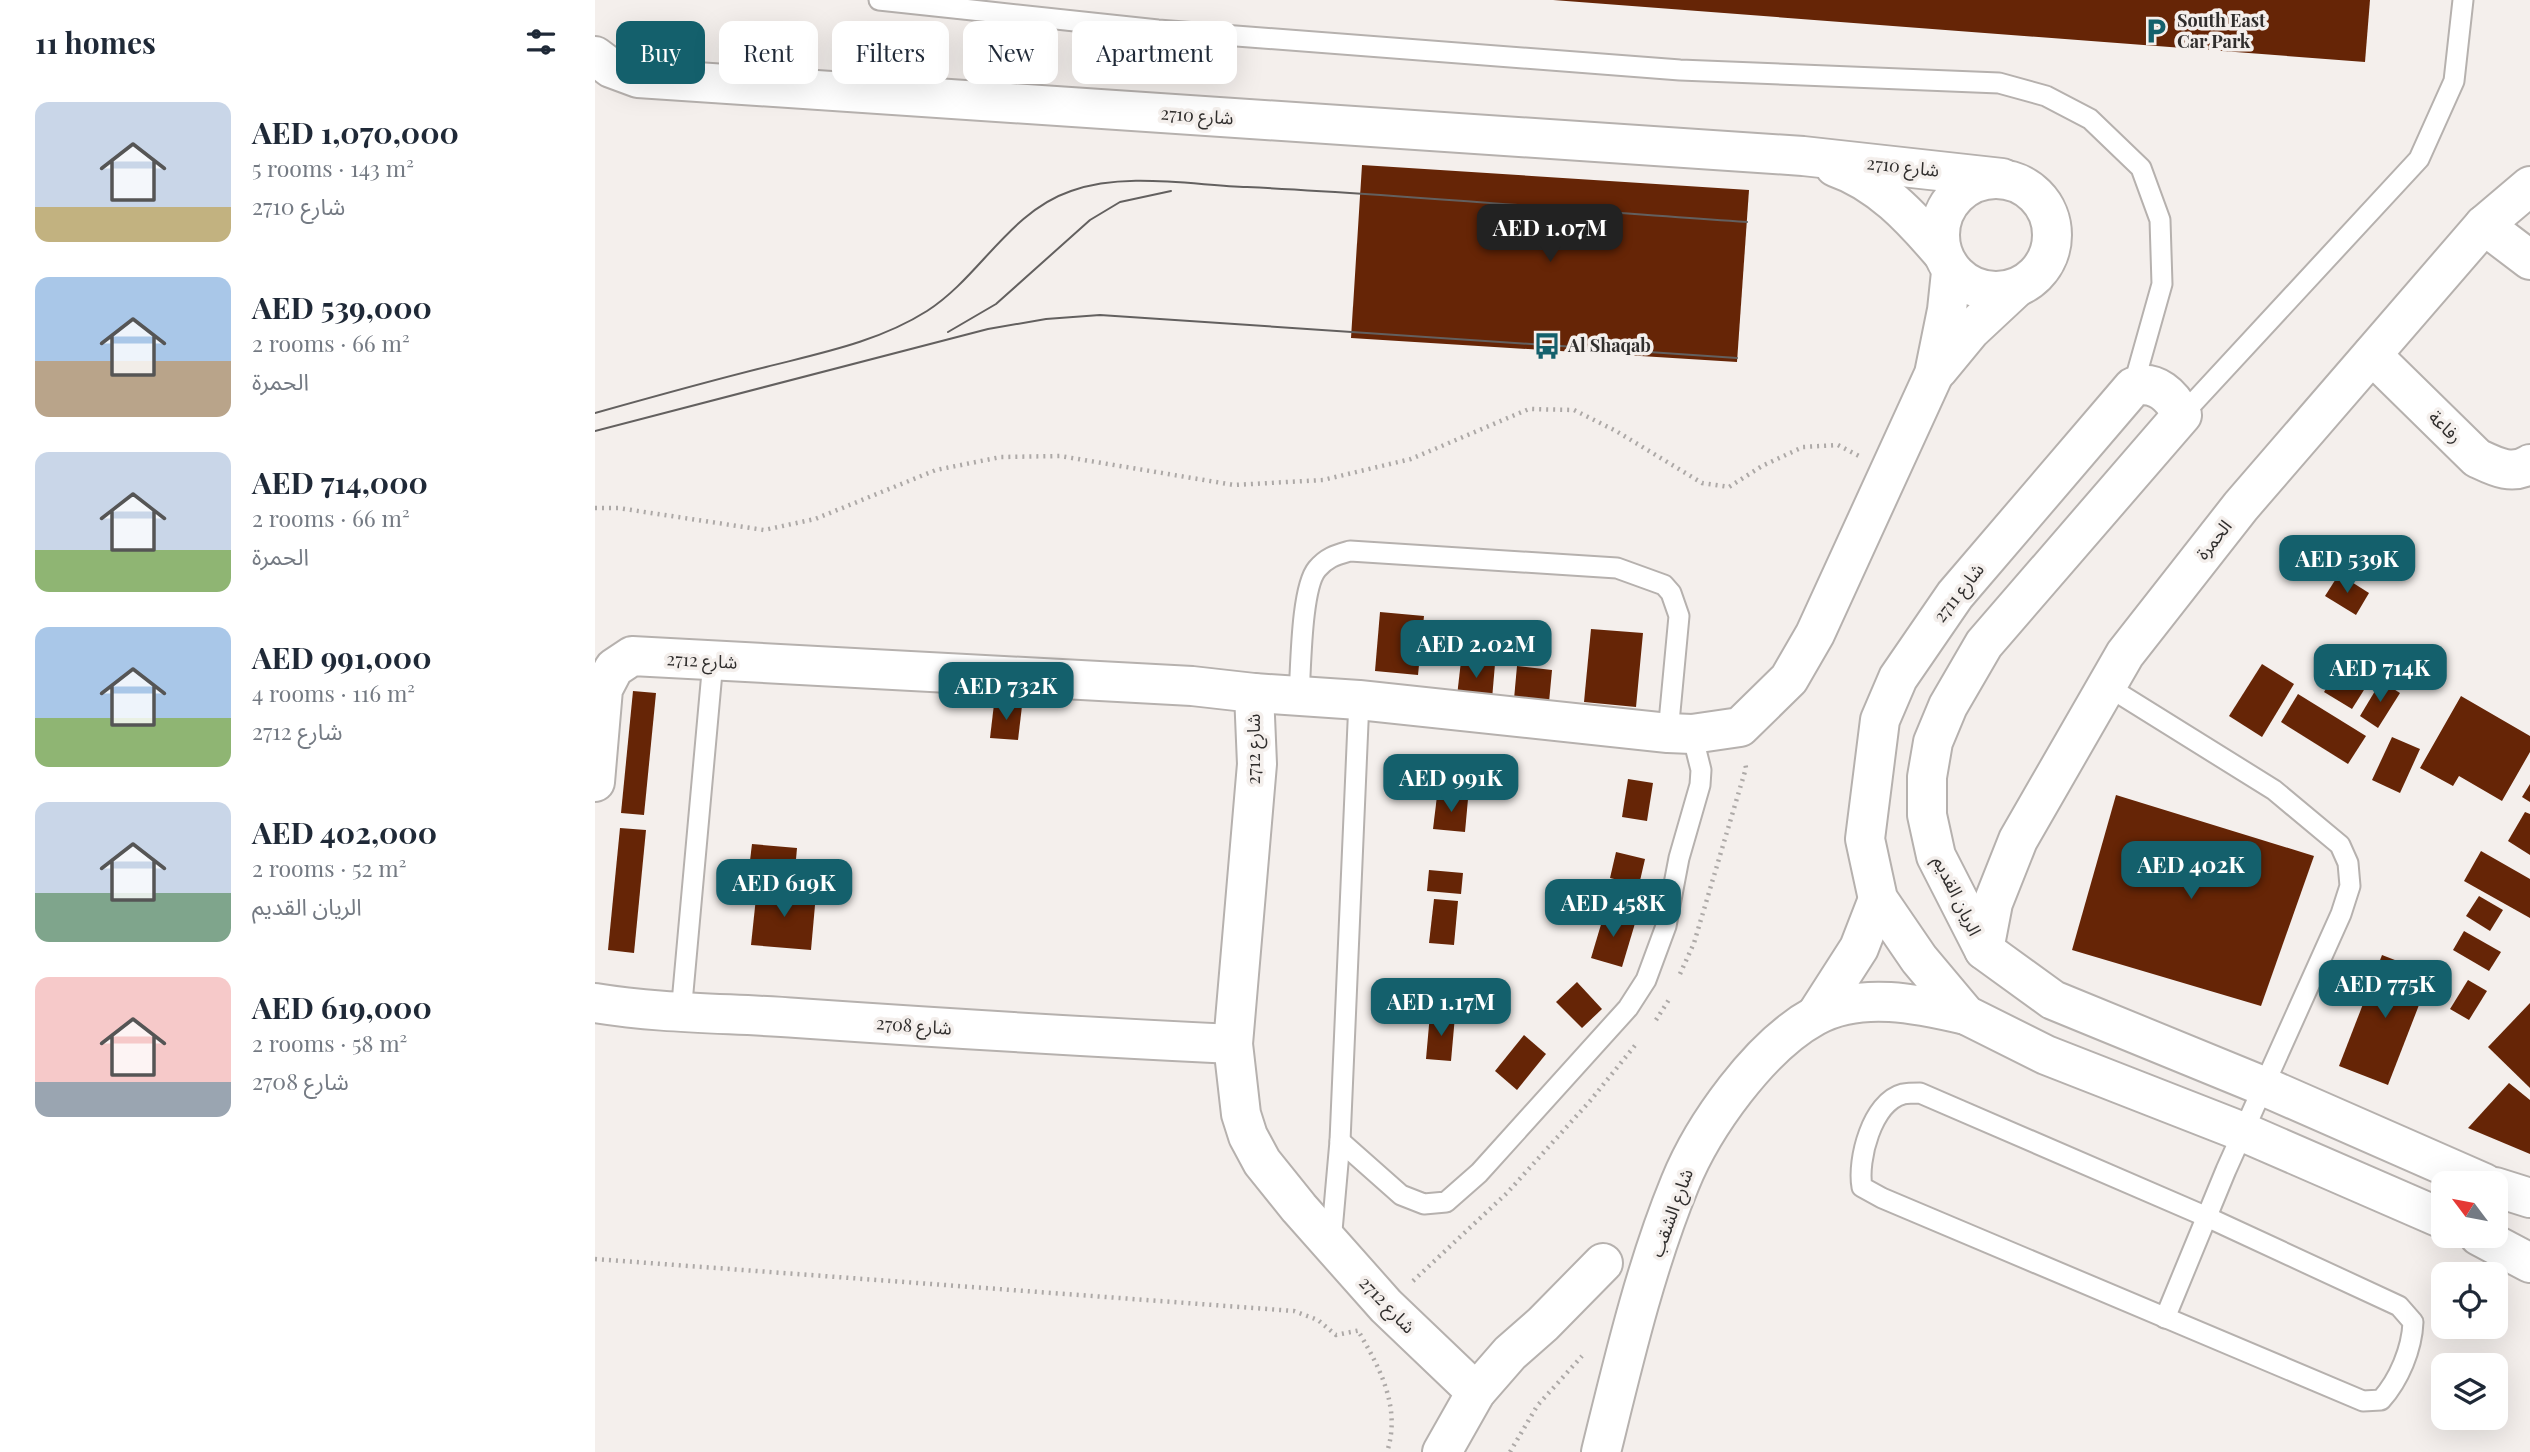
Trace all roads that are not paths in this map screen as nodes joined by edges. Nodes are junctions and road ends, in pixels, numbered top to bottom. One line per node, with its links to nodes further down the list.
1 (879, 0): 13 (lane)
2 (2463, 0): 14 (lane)
3 (595, 56): 4 (street, شارع 2710)
4 (1803, 156): 5 (street, شارع 2710); 9 (street, شارع 2710)
5 (2002, 178): 9 (street); 10 (street)
6 (2530, 186): 7 (street, الحمرة)
7 (2484, 225): 8 (street); 11 (street, الحمرة)
8 (2530, 260)
9 (1946, 263): 10 (street); 12 (street)
10 (2016, 288): 12 (street)
11 (2372, 355): 15 (street, رفاعة); 17 (street, الحمرة)
12 (1934, 374): 21 (street)
13 (2133, 387): 14 (street); 23 (street, شارع 2711)
14 (2182, 415): 24 (street, الريان القديم)
15 (2530, 464)
16 (713, 661): 18 (street, شارع 2712); 22 (street, شارع 2712); 26 (lane)
17 (2107, 687): 24 (street, الحمرة); 30 (lane)
18 (1254, 693): 19 (street); 29 (street, شارع 2712)
19 (1299, 695): 20 (street); 21 (lane)
20 (1359, 700): 21 (street); 32 (lane)
21 (1680, 733): 32 (lane)
22 (595, 782)
23 (1878, 899): 27 (street, شارع الشقب); 28 (street)
24 (1984, 950): 30 (street, الريان القديم)
25 (595, 1003): 26 (street, شارع 2708)
26 (681, 1014): 29 (street, شارع 2708)
27 (1816, 1015): 28 (street, شارع الشقب); 45 (street, شارع الشقب)
28 (1966, 1015): 31 (street)
29 (1233, 1044): 38 (street, شارع 2712)
30 (2263, 1086): 31 (lane); 33 (street, الريان القديم)
31 (2243, 1132): 36 (street); 37 (lane)
32 (1340, 1142): 38 (lane)
33 (2457, 1171)
34 (2508, 1191): 35 (street)
35 (2530, 1198)
36 (2431, 1214)
37 (2207, 1217): 42 (lane); 42 (lane); 42 (lane)
38 (1331, 1243): 43 (street, شارع 2712)
39 (2502, 1248): 41 (street)
40 (1602, 1263): 43 (street)
41 (2530, 1263)
42 (2165, 1318)
43 (1476, 1392): 44 (street)
44 (1442, 1452)
45 (1601, 1452)

